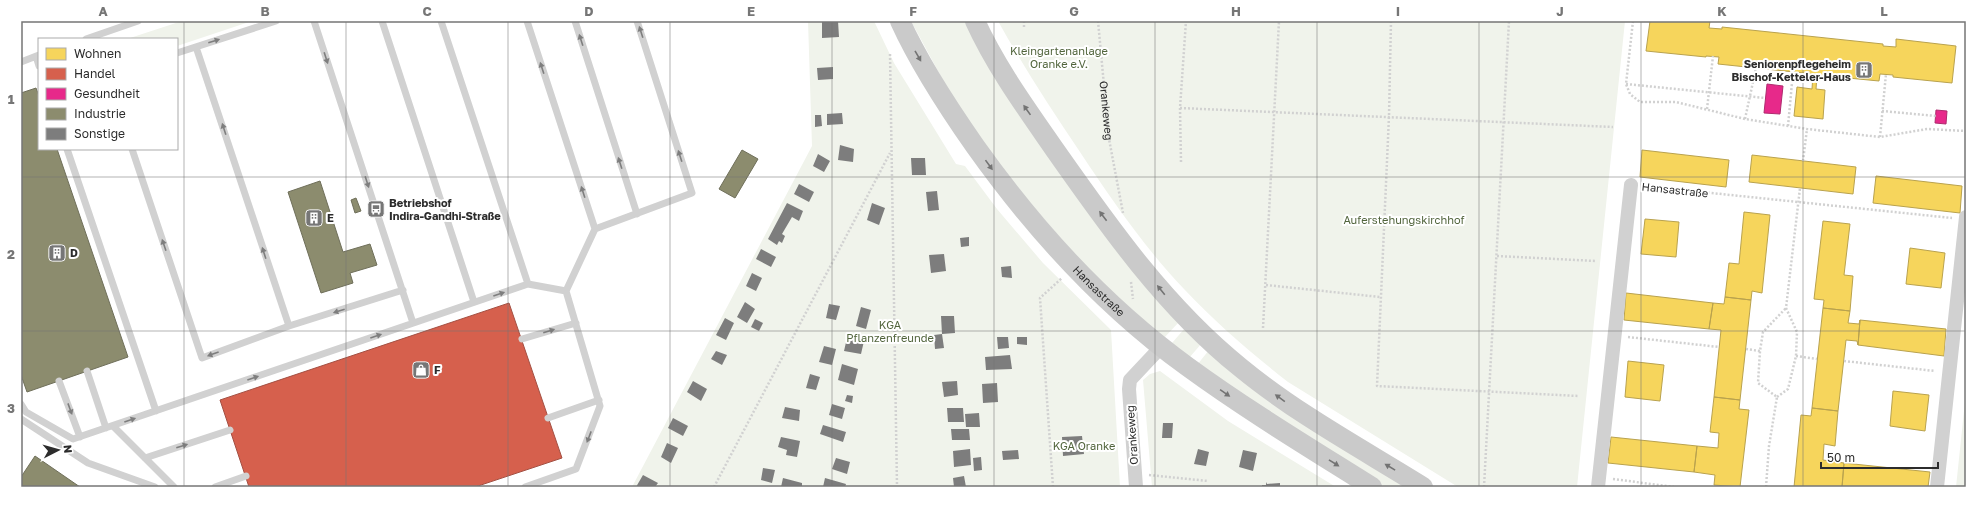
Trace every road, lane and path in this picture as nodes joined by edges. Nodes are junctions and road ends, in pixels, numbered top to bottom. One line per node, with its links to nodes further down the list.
1 (138, 21): 19 (lane)
2 (276, 21): 20 (lane, one-way to 2)
3 (314, 21): 64 (lane, one-way to 64)
4 (382, 21): 67 (lane)
5 (441, 21): 62 (lane)
6 (527, 21): 57 (lane, one-way to 6)
7 (574, 21): 55 (lane, one-way to 7)
8 (637, 21): 55 (lane, one-way to 8)
9 (900, 21): 72 (main road, Hansastraße, one-way to 72)
10 (975, 21): 59 (main road, one-way to 10)
11 (1024, 21): 18 (path)
12 (1098, 21): 53 (path, Orankeweg)
13 (1186, 21): 33 (path)
14 (1279, 21): 35 (path)
15 (1391, 21): 37 (path)
16 (1509, 21): 40 (path)
17 (1633, 21): 29 (path)
18 (1024, 27)
19 (94, 38)
20 (196, 47): 21 (lane); 71 (lane, one-way to 20)
21 (178, 53)
22 (890, 54): 48 (path)
23 (37, 56): 25 (lane)
24 (1713, 56): 30 (path)
25 (21, 62)
26 (1756, 68): 31 (path)
27 (1793, 72): 41 (path)
28 (1886, 74): 36 (path)
29 (1626, 84): 30 (path); 34 (path)
30 (1708, 92): 31 (path); 34 (path)
31 (1750, 97): 32 (path); 39 (path)
32 (1765, 98)
33 (1180, 108): 35 (path); 50 (path)
34 (1706, 109): 39 (path)
35 (1275, 111): 37 (path); 63 (path)
36 (1882, 111): 38 (path); 45 (path)
37 (1389, 116): 40 (path); 66 (path)
38 (1936, 116)
39 (1745, 119): 41 (path)
40 (1504, 122): 42 (path); 58 (path)
41 (1788, 126): 43 (path)
42 (1614, 127)
43 (1807, 129): 45 (path); 49 (path)
44 (1966, 131): 45 (path)
45 (1880, 137)
46 (67, 150): 91 (lane)
47 (132, 150): 71 (lane, one-way to 47)
48 (891, 153): 106 (path); 107 (path)
49 (1803, 161)
50 (1181, 162)
51 (1631, 185): 54 (path, Hansastraße); 74 (street, Hansastraße)
52 (1800, 188): 54 (path)
53 (1121, 200)
54 (1798, 203): 56 (path, Hansastraße); 68 (path)
55 (637, 214): 57 (lane)
56 (1966, 218): 84 (street)
57 (595, 229): 65 (lane)
58 (1497, 256): 60 (path); 86 (path)
59 (1137, 259): 72 (path); 111 (main road, one-way to 59)
60 (1596, 261)
61 (1060, 281): 108 (path)
62 (528, 284): 65 (lane); 67 (lane, one-way to 62)
63 (1266, 285): 66 (path); 73 (path)
64 (402, 290): 69 (lane); 71 (lane, one-way to 71)
65 (566, 291): 70 (lane)
66 (1380, 297): 86 (path)
67 (474, 302): 69 (lane)
68 (1786, 308): 79 (path); 80 (path)
69 (413, 323): 91 (lane, one-way to 69)
70 (576, 323): 75 (lane, one-way to 70); 89 (lane)
71 (289, 326)
72 (1137, 326): 76 (main road, Hansastraße)
73 (1263, 328)
74 (1614, 335): 77 (path); 101 (street, Hansastraße)
75 (522, 339)
76 (1161, 347): 109 (street, Orankeweg); 110 (main road, Hansastraße, one-way to 110)
77 (1719, 347)
78 (1746, 349): 79 (path)
79 (1760, 351): 88 (path)
80 (1796, 356): 81 (path); 88 (path)
81 (1818, 358)
82 (1844, 361): 84 (path)
83 (87, 371): 94 (lane)
84 (1949, 373): 115 (street)
85 (59, 381): 96 (lane, one-way to 96)
86 (1490, 393): 87 (path); 112 (path)
87 (1579, 396)
88 (1777, 397): 114 (path)
89 (599, 400): 92 (lane); 105 (lane, one-way to 105)
90 (21, 404): 96 (lane)
91 (156, 411): 94 (lane, one-way to 91)
92 (548, 418)
93 (21, 419): 102 (lane)
94 (110, 427): 96 (lane); 97 (lane)
95 (230, 430): 97 (lane, one-way to 95)
96 (80, 436)
97 (145, 458): 103 (lane)
98 (1148, 475): 100 (path)
99 (246, 476): 104 (lane)
100 (1208, 481)
101 (1598, 482): 113 (path)
102 (154, 487)
103 (174, 487)
104 (215, 487)
105 (525, 487)
106 (714, 487)
107 (897, 487)
108 (1053, 487)
109 (1136, 487)
110 (1372, 487)
111 (1423, 487)
112 (1484, 487)
113 (1674, 487)
114 (1766, 487)
115 (1937, 487)

